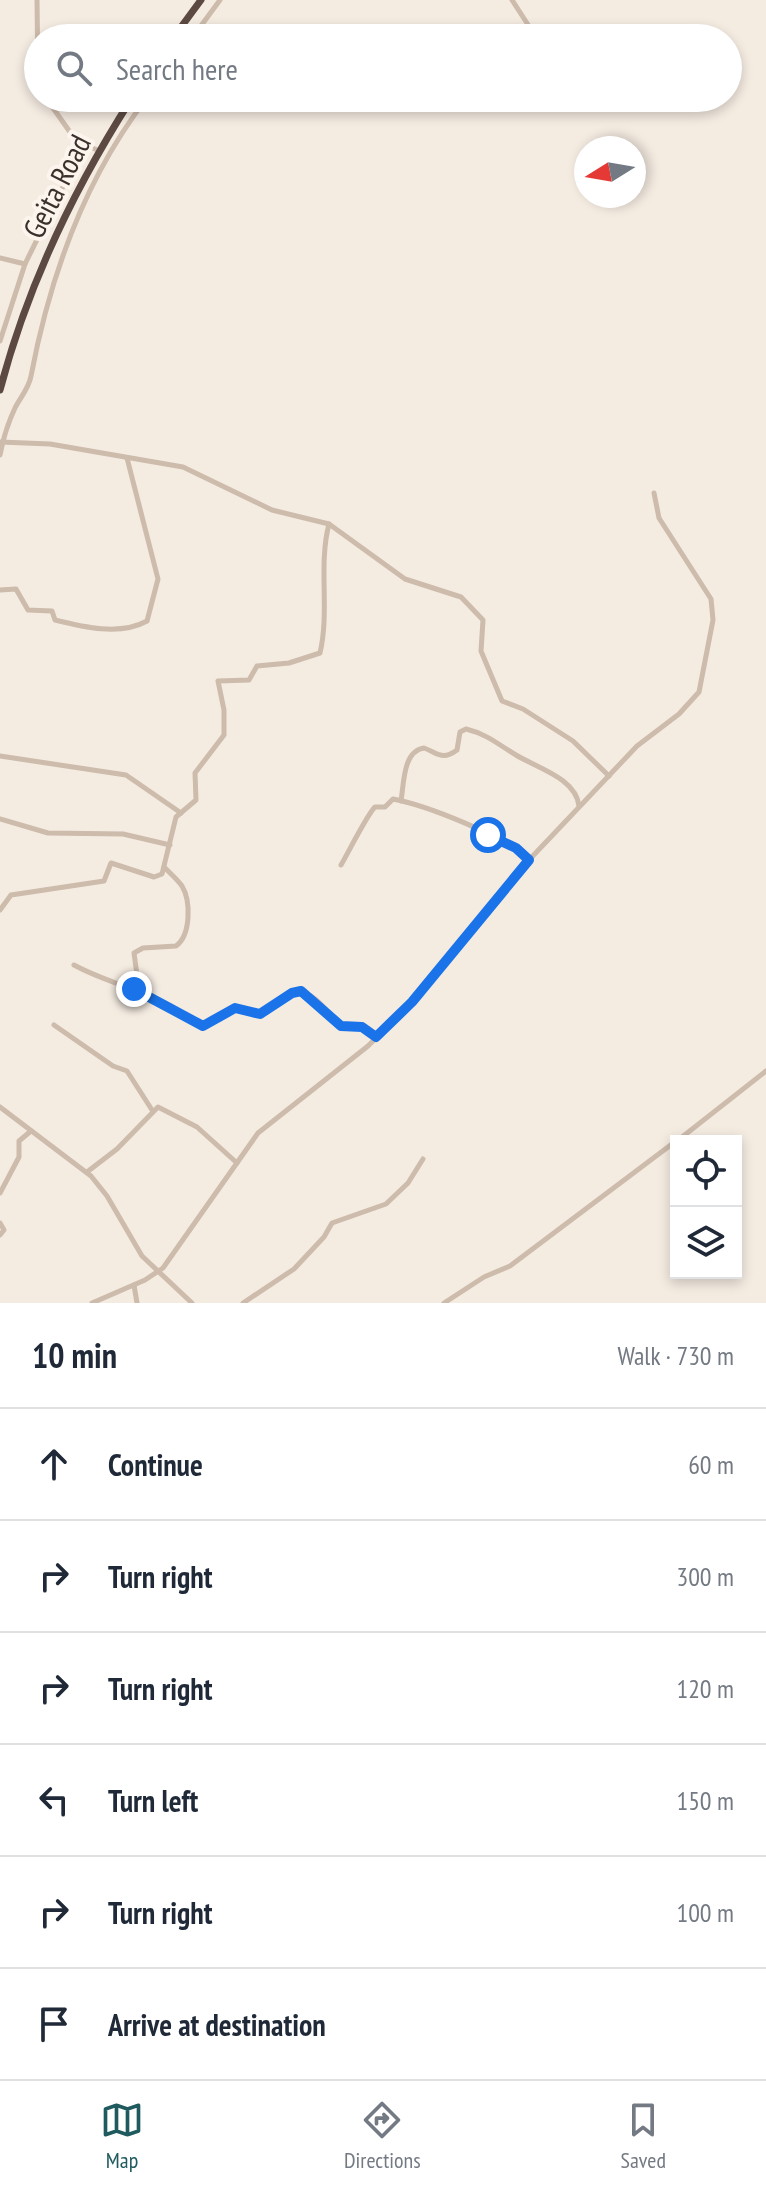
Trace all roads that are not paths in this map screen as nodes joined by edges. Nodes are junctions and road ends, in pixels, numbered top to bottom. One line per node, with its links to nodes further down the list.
1 (37, 0): 5 (street)
2 (201, 0): 6 (highway)
3 (220, 0): 7 (street)
4 (513, 1): 8 (street)
5 (37, 24)
6 (183, 24)
7 (202, 24)
8 (528, 24)
9 (57, 112): 12 (street)
10 (124, 112): 13 (highway, Geita Road)
11 (137, 112): 18 (street)
12 (83, 146): 13 (street); 15 (street)
13 (100, 151): 17 (highway, Geita Road)
14 (0, 258): 15 (street)
15 (25, 264): 16 (street)
16 (0, 341)
17 (0, 390)
18 (1, 442): 19 (street); 20 (street)
19 (0, 455)
20 (127, 458): 22 (street); 23 (street)
21 (654, 493): 25 (street)
22 (329, 524): 25 (street); 28 (street)
23 (0, 590)
24 (0, 756): 28 (street)
25 (609, 776): 27 (street)
26 (401, 801): 27 (street); 31 (street); 32 (street)
27 (579, 807): 31 (street)
28 (181, 813): 30 (street)
29 (0, 819): 30 (street)
30 (170, 845): 33 (street)
31 (529, 860): 38 (street)
32 (341, 865)
33 (164, 867): 34 (street); 36 (street)
34 (0, 910)
35 (74, 965): 36 (street)
36 (131, 987): 38 (street)
37 (54, 1025): 41 (street)
38 (376, 1037): 46 (street)
39 (766, 1071): 43 (street)
40 (0, 1107): 42 (street)
41 (152, 1110): 46 (street); 47 (street)
42 (31, 1131): 47 (street); 48 (street)
43 (684, 1135)
44 (670, 1146): 57 (street)
45 (423, 1159): 56 (street)
46 (237, 1163): 51 (street)
47 (87, 1172): 51 (street)
48 (0, 1193)
49 (0, 1223): 50 (street)
50 (0, 1235)
51 (158, 1272): 52 (street); 55 (street)
52 (134, 1285): 53 (street); 54 (street)
53 (92, 1303)
54 (137, 1303)
55 (192, 1303)
56 (243, 1303)
57 (444, 1303)

